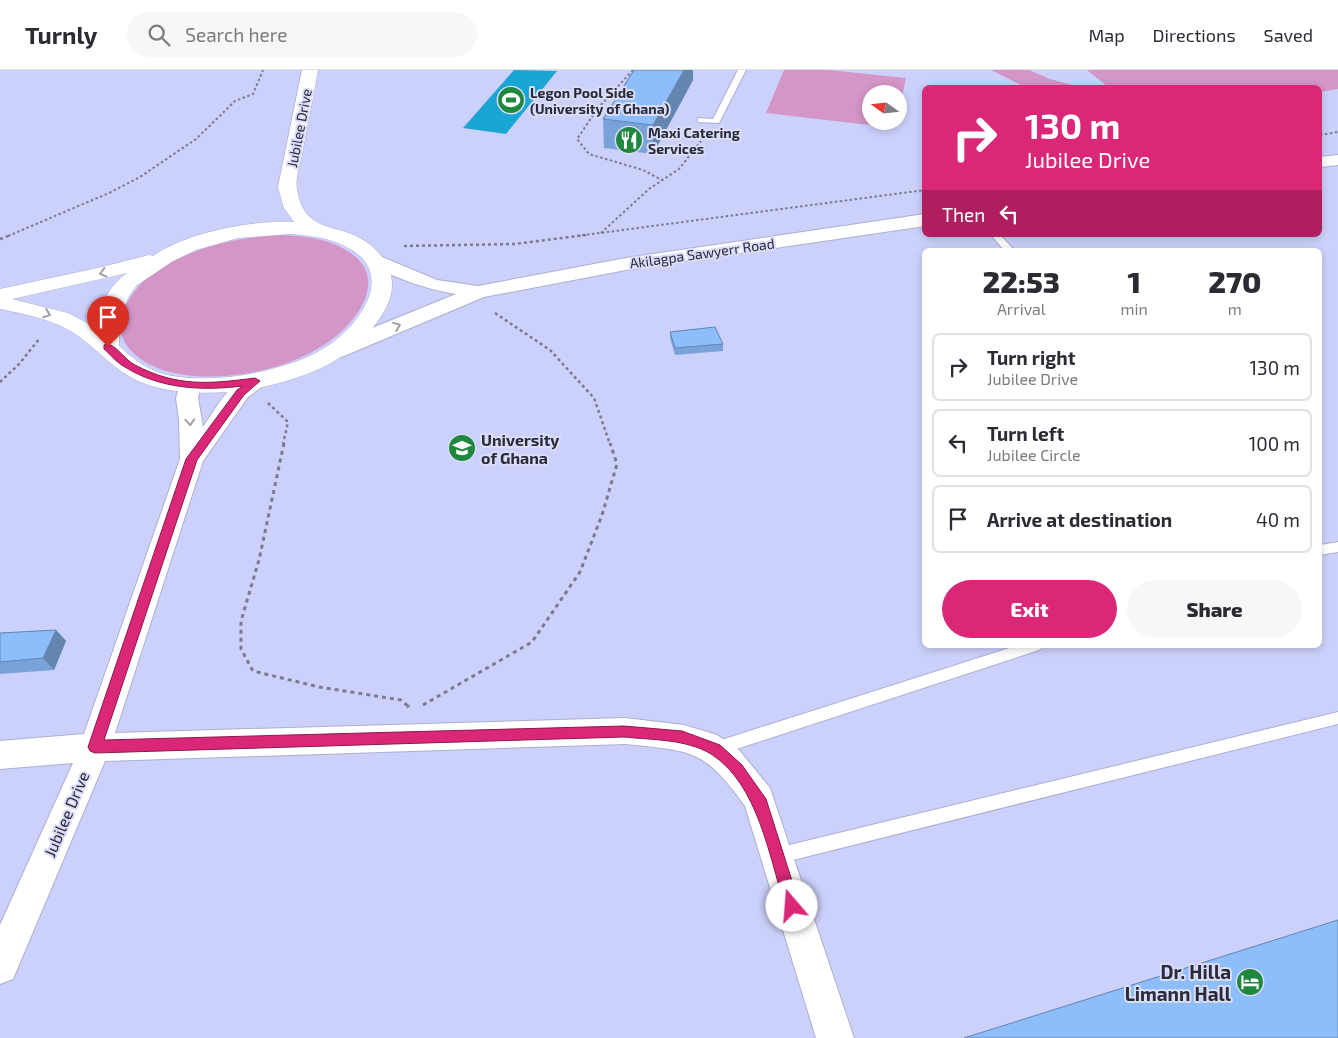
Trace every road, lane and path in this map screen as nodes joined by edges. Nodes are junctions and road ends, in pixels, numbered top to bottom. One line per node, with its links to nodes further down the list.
1 (263, 70): 19 (path)
2 (310, 70): 12 (street, Jubilee Drive)
3 (634, 70): 11 (path)
4 (742, 70): 6 (lane)
5 (701, 120): 6 (lane)
6 (716, 121): 11 (path)
7 (1338, 132): 8 (path)
8 (1322, 135)
9 (1338, 160): 10 (street)
10 (1322, 162)
11 (662, 180): 17 (path)
12 (288, 187): 15 (street, Jubilee Drive); 16 (street, Jubilee Drive)
13 (922, 190): 17 (path)
14 (922, 220): 23 (street, Akilagpa Sawyerr Road)
15 (317, 230): 16 (street); 21 (street)
16 (240, 232): 22 (street)
17 (600, 233): 21 (path)
18 (997, 237): 20 (lane)
19 (0, 239)
20 (1006, 248)
21 (368, 253): 23 (street, Akilagpa Sawyerr Road); 28 (street)
22 (167, 256): 24 (street, one-way to 24); 27 (street)
23 (479, 292): 28 (street, Akilagpa Sawyerr Road, one-way to 23); 36 (path)
24 (0, 295)
25 (0, 303): 26 (street, one-way to 26)
26 (55, 317): 27 (street); 30 (path)
27 (108, 347): 31 (street)
28 (336, 352): 29 (street)
29 (255, 381): 31 (street); 32 (street, Jubilee Drive); 36 (path)
30 (0, 382)
31 (190, 385): 32 (street, Jubilee Drive, one-way to 32)
32 (192, 459): 39 (street, Jubilee Drive)
33 (1338, 547): 34 (lane)
34 (1322, 550)
35 (1027, 648): 40 (lane)
36 (414, 710): 38 (path)
37 (1338, 718): 42 (lane)
38 (432, 737): 39 (street); 40 (street)
39 (95, 747): 41 (street); 43 (street, Jubilee Drive)
40 (715, 750): 42 (street)
41 (0, 755)
42 (777, 856): 44 (street)
43 (0, 966)
44 (835, 1038)

